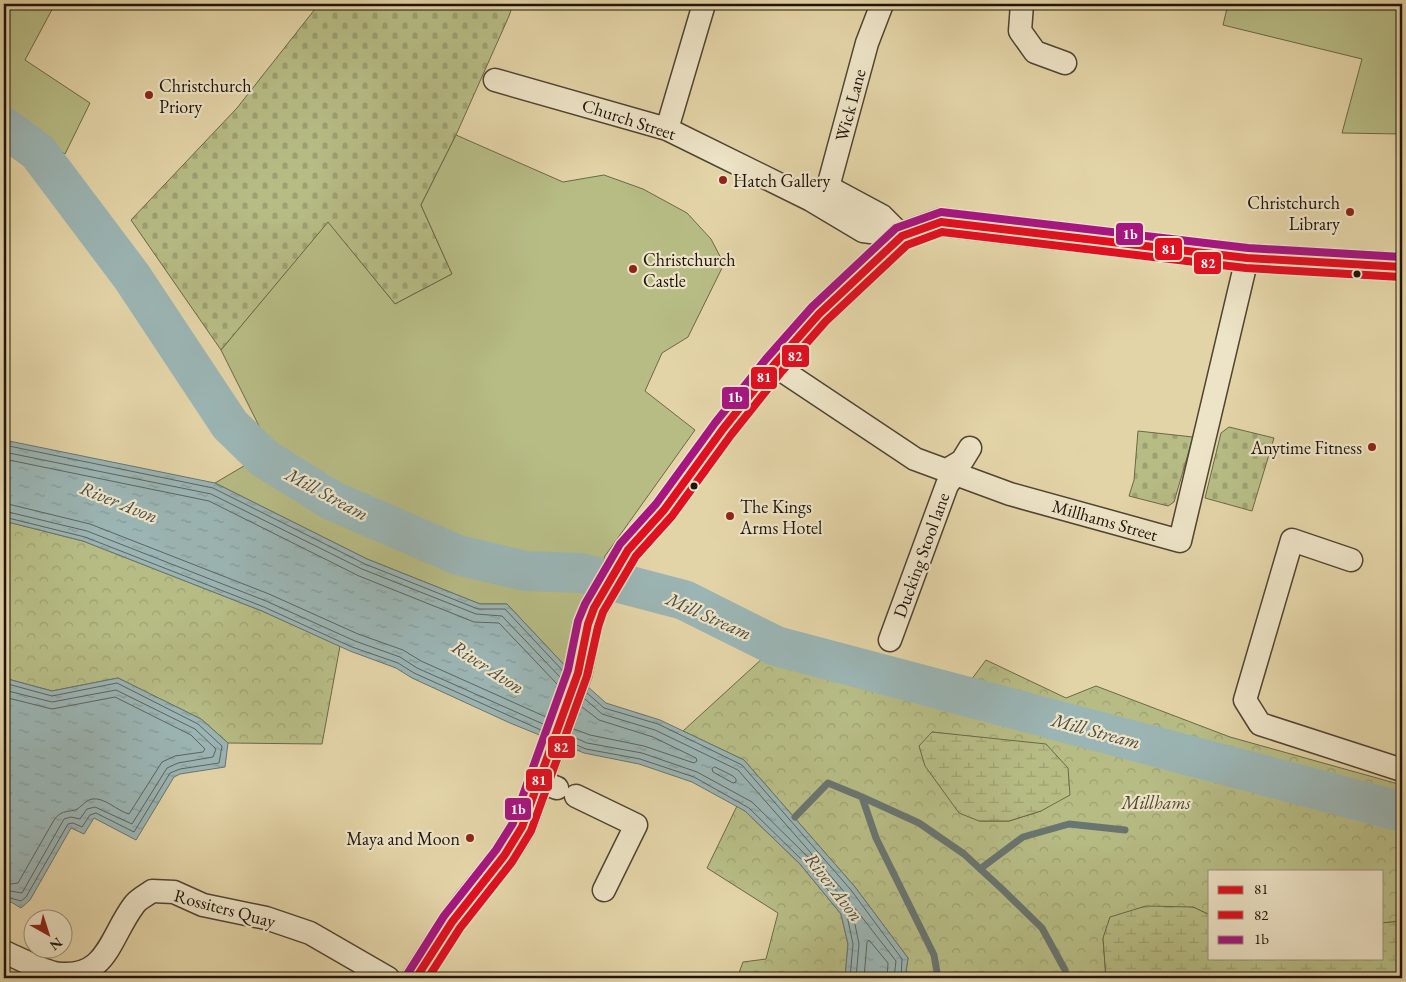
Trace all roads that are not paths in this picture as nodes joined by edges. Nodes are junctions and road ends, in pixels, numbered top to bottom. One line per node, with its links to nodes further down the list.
1 (704, 4): 6 (street)
2 (882, 4): 7 (street, Wick Lane)
3 (1022, 4): 4 (street)
4 (1065, 63)
5 (495, 80): 6 (street, Church Street)
6 (668, 129): 7 (street, Church Street)
7 (820, 194): 8 (street, Church Street)
8 (902, 236): 9 (street); 11 (street)
9 (1248, 258): 10 (street); 13 (street, Millhams Street)
10 (1402, 267)
11 (774, 365): 13 (street, Millhams Street); 17 (street)
12 (970, 448): 13 (street)
13 (952, 471): 15 (street, Ducking Stool lane)
14 (1351, 560): 16 (street)
15 (890, 640)
16 (1402, 770)
17 (558, 789): 18 (street); 21 (street)
18 (604, 890)
19 (4, 952): 20 (street, Rossiters Quay)
20 (388, 978)
21 (416, 978)

